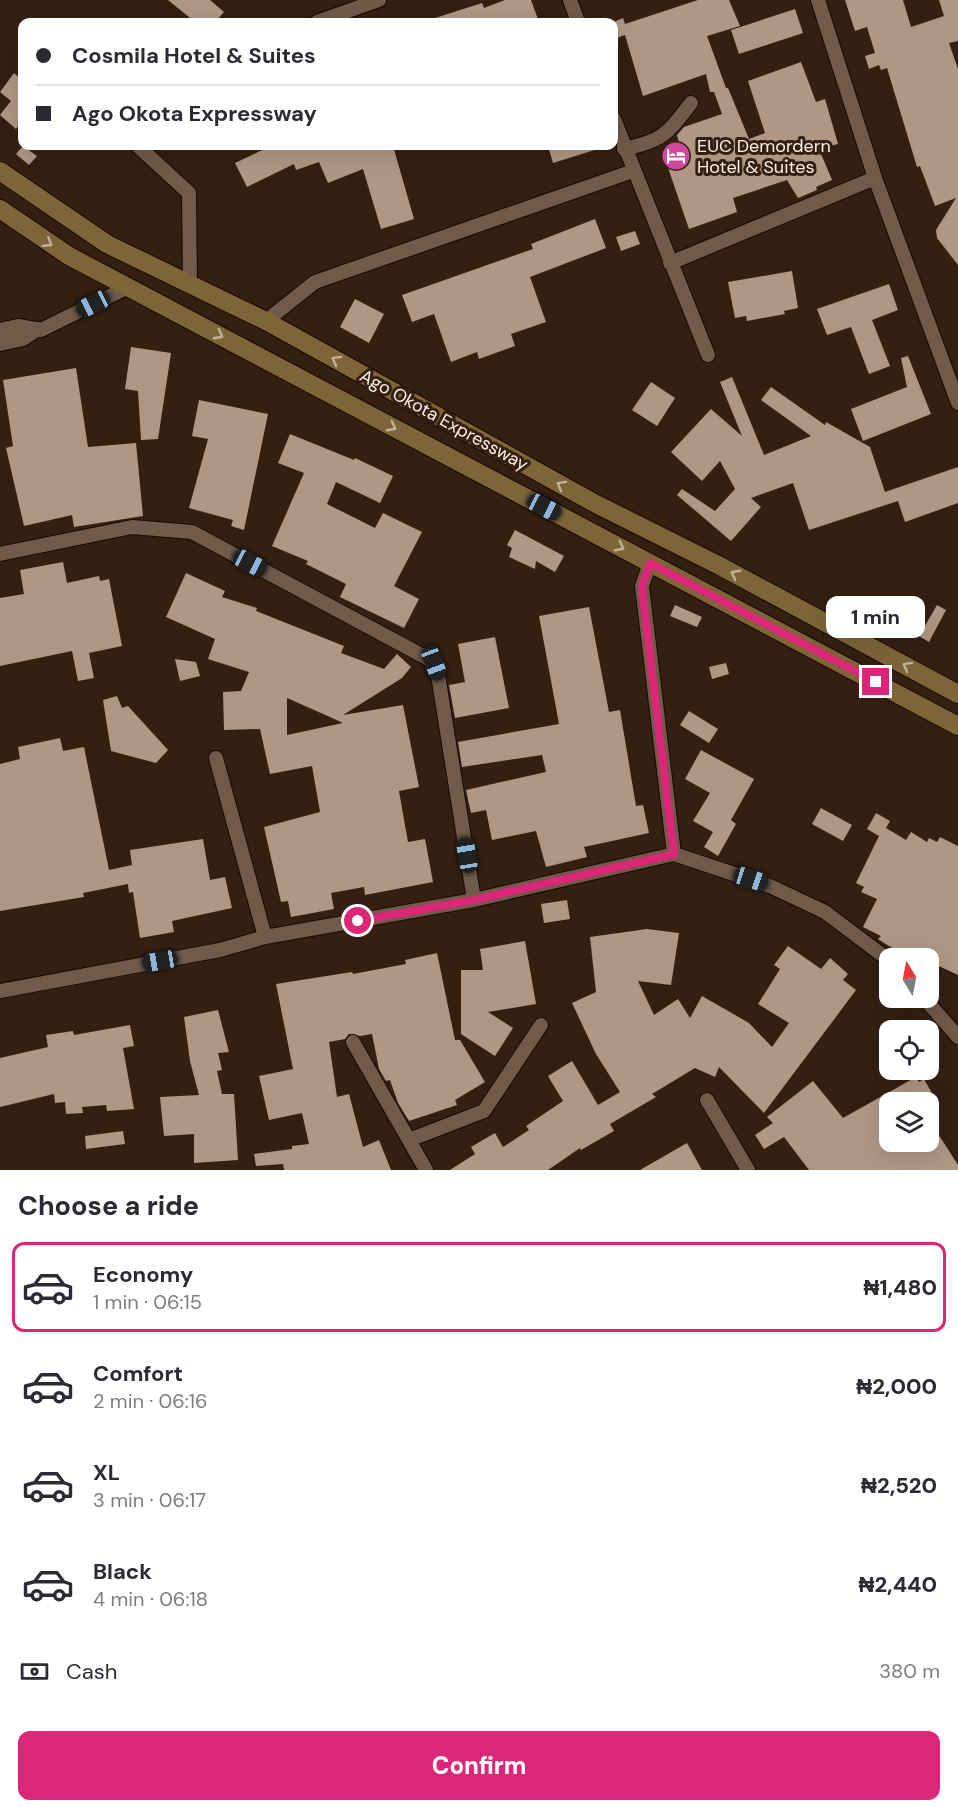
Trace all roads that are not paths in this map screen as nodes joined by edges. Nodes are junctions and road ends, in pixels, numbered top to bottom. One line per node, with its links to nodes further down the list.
1 (379, 0): 4 (street)
2 (570, 0): 5 (street)
3 (818, 0): 12 (street)
4 (328, 18)
5 (577, 18)
6 (691, 103): 8 (street)
7 (618, 131): 8 (street)
8 (624, 149): 11 (street)
9 (142, 150): 15 (street)
10 (0, 171): 15 (main road, Ago Okota Expressway)
11 (633, 171): 14 (street); 17 (street)
12 (875, 178): 14 (street); 22 (street)
13 (0, 209): 16 (main road, Ago Okota Expressway, one-way to 16)
14 (670, 263): 21 (street)
15 (190, 286): 17 (main road, Ago Okota Expressway)
16 (128, 287): 18 (street); 25 (main road, Ago Okota Expressway, one-way to 25)
17 (266, 321): 26 (main road, Ago Okota Expressway, one-way to 17)
18 (38, 329): 19 (street); 20 (street)
19 (0, 330)
20 (0, 344)
21 (708, 355)
22 (954, 378): 23 (street)
23 (958, 403)
24 (0, 554): 30 (street)
25 (650, 563): 27 (main road, Ago Okota Expressway); 29 (street)
26 (958, 694)
27 (958, 726)
28 (216, 758): 31 (street)
29 (674, 854): 30 (street); 32 (street)
30 (474, 900): 31 (street)
31 (266, 937): 33 (street)
32 (879, 953)
33 (0, 992)
34 (933, 1008): 36 (street)
35 (541, 1025): 39 (street)
36 (958, 1037)
37 (353, 1042): 39 (street)
38 (707, 1100): 41 (street)
39 (409, 1140): 40 (street)
40 (426, 1170)
41 (748, 1170)

